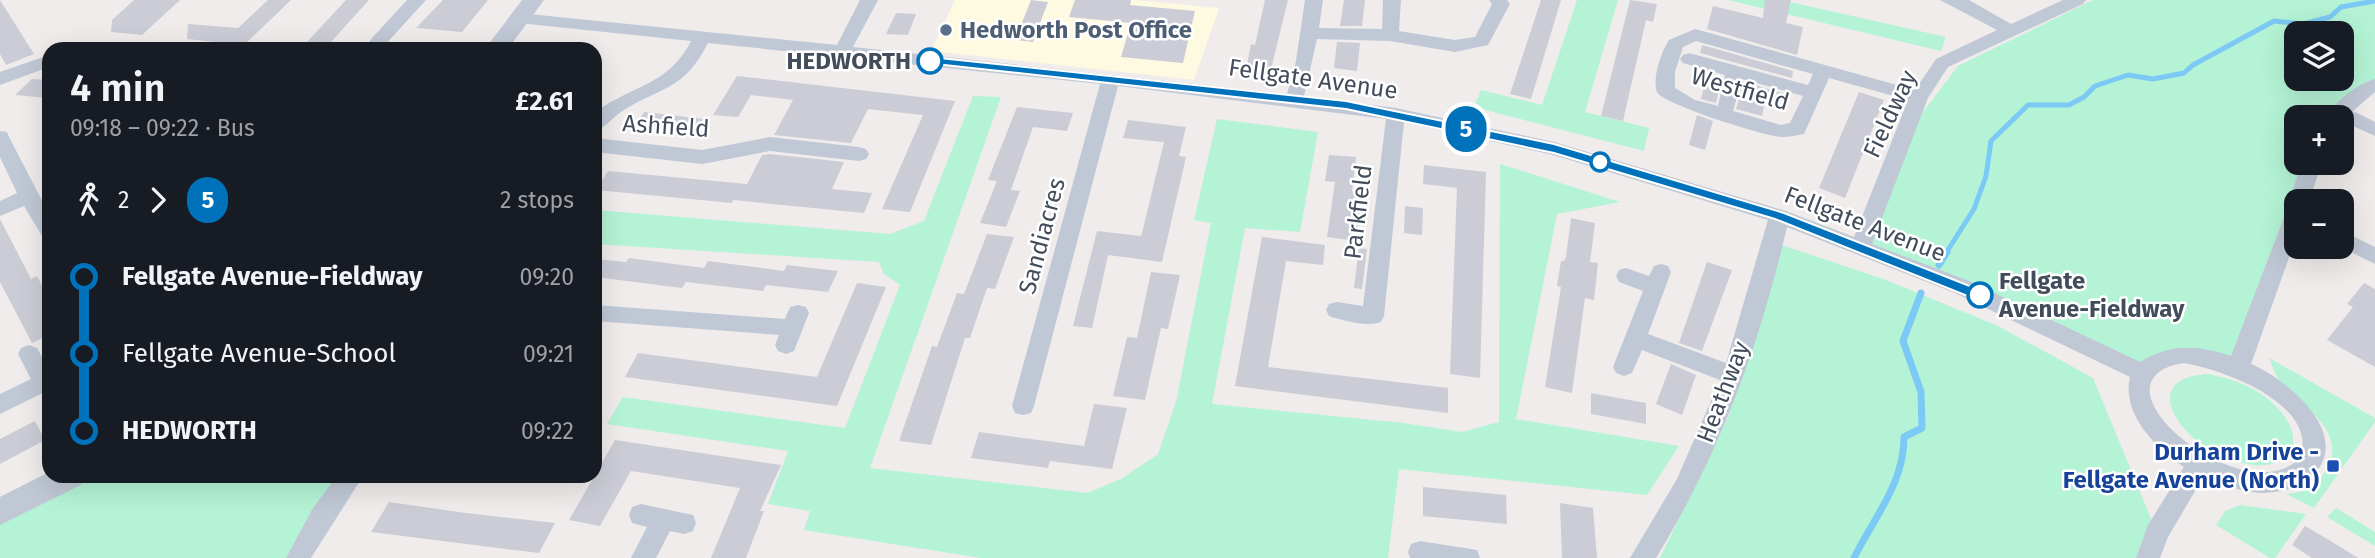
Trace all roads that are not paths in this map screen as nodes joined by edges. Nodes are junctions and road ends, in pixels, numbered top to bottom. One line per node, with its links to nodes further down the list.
1 (416, 0): 14 (street)
2 (533, 0): 9 (street)
3 (869, 0): 16 (street)
4 (1314, 0): 11 (street)
5 (1392, 0): 12 (street)
6 (1498, 0): 12 (street)
7 (1949, 0): 10 (street)
8 (2077, 0): 10 (street, Fieldway)
9 (519, 18): 13 (street, Fellgate Avenue); 15 (street)
10 (2011, 31): 25 (street, Fieldway)
11 (1309, 33): 12 (street); 26 (street)
12 (1390, 35)
13 (703, 36): 16 (street, Fellgate Avenue); 30 (street)
14 (379, 42)
15 (501, 42)
16 (842, 52): 22 (street, Fellgate Avenue)
17 (1689, 59): 20 (street, Westfield)
18 (42, 64): 21 (street)
19 (1824, 70): 24 (street, Westfield); 24 (street, Westfield); 25 (street, Westfield)
20 (1735, 71): 24 (street, Westfield); 28 (street, Westfield)
21 (0, 79)
22 (1111, 79): 26 (street, Fellgate Avenue); 57 (street, Sandiacres)
23 (2375, 85): 27 (street)
24 (1814, 93)
25 (1919, 97): 42 (street, Fieldway)
26 (1294, 100): 29 (street, Fellgate Avenue)
27 (2348, 105)
28 (1727, 106)
29 (1396, 114): 38 (street, Fellgate Avenue); 45 (street, Parkfield)
30 (602, 116)
31 (2354, 122): 32 (street)
32 (2375, 130)
33 (0, 137): 36 (street)
34 (602, 146): 35 (street, Ashfield)
35 (859, 153)
36 (28, 197): 37 (street); 39 (street)
37 (0, 209)
38 (1779, 216): 42 (street, Fellgate Avenue); 54 (street, Heathway)
39 (42, 220)
40 (2284, 244): 51 (street)
41 (2354, 245): 43 (street)
42 (1860, 247): 52 (street, Fellgate Avenue)
43 (2375, 256)
44 (1626, 276): 48 (street)
45 (1337, 310)
46 (602, 314): 47 (street)
47 (792, 329)
48 (1635, 338): 50 (street); 54 (street)
49 (29, 354): 53 (street)
50 (1624, 367)
51 (2239, 367): 52 (street); 58 (street)
52 (2142, 373): 58 (street)
53 (42, 375)
54 (1732, 375): 67 (street, Heathway)
55 (42, 383): 56 (street)
56 (0, 405)
57 (1023, 406)
58 (2199, 463): 68 (street)
59 (56, 483): 61 (street)
60 (346, 483): 64 (street)
61 (0, 512)
62 (663, 519): 65 (street)
63 (1420, 552): 66 (street)
64 (298, 558)
65 (643, 558)
66 (1468, 558)
67 (1642, 558)
68 (2148, 558)

